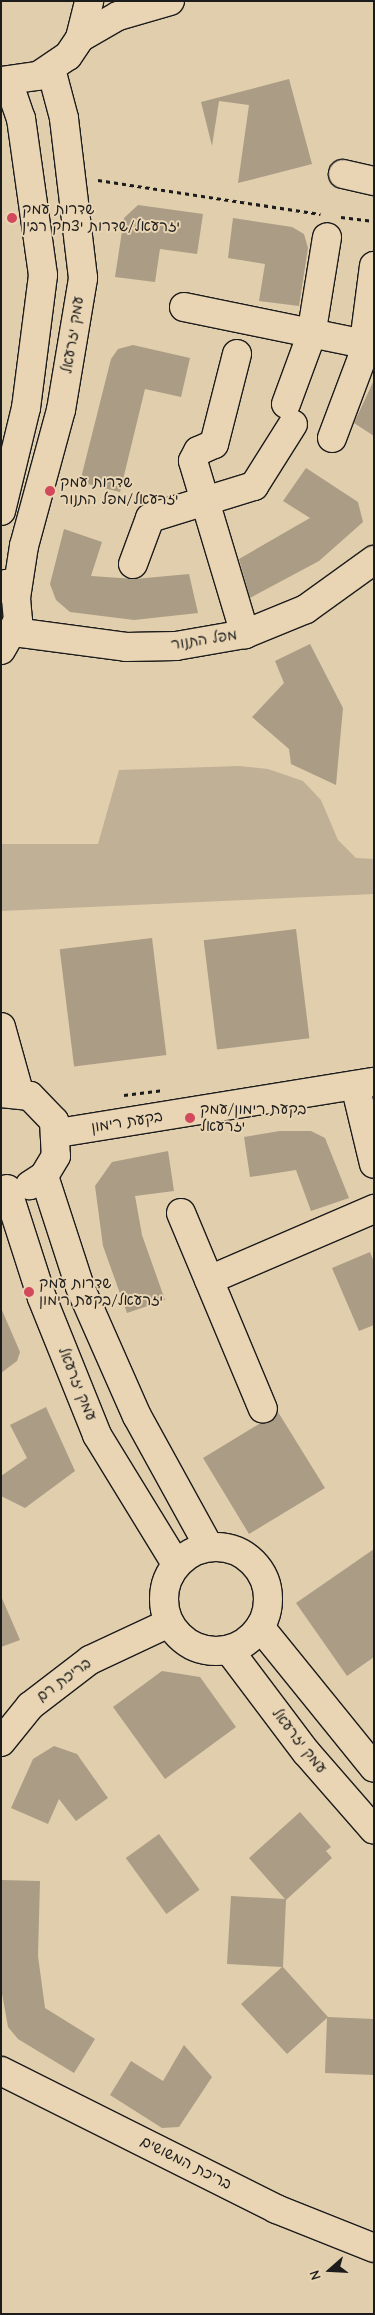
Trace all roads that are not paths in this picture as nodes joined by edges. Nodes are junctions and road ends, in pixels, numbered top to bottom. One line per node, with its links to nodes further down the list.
1 (90, 1): 3 (main road)
2 (170, 1): 3 (main road)
3 (80, 38): 4 (main road)
4 (51, 69): 5 (main road); 19 (main road, עמק יזרעאל)
5 (5, 81): 16 (main road)
6 (343, 174): 7 (main road)
7 (374, 181)
8 (329, 223): 11 (main road)
9 (374, 266): 12 (main road)
10 (184, 307): 11 (main road)
11 (311, 336): 12 (main road); 15 (main road)
12 (369, 345): 14 (main road)
13 (237, 354): 15 (main road)
14 (332, 438)
15 (205, 503): 18 (main road); 20 (main road)
16 (1, 511)
17 (374, 560): 20 (main road, מפל התנור)
18 (133, 564)
19 (8, 588): 21 (main road, עמק יזרעאל)
20 (245, 634): 21 (main road, מפל התנור)
21 (8, 641)
22 (1, 1027): 24 (main road)
23 (365, 1083): 25 (main road, בקעת רימון); 26 (main road)
24 (10, 1093): 25 (main road)
25 (58, 1133): 27 (main road)
26 (374, 1164)
27 (44, 1176): 28 (main road); 33 (main road)
28 (4, 1189): 34 (main road, עמק יזרעאל)
29 (374, 1209): 31 (main road)
30 (181, 1213): 31 (main road)
31 (209, 1280): 32 (main road)
32 (263, 1409)
33 (209, 1547): 34 (main road); 36 (main road)
34 (176, 1564): 35 (main road)
35 (169, 1623): 37 (main road); 38 (main road, בריכת רם)
36 (260, 1627): 37 (main road); 39 (main road)
37 (229, 1650): 40 (main road, עמק יזרעאל)
38 (1, 1742)
39 (374, 1768)
40 (374, 1830)
41 (1, 2071): 42 (main road, בריכת המשושים)
42 (374, 2248)

